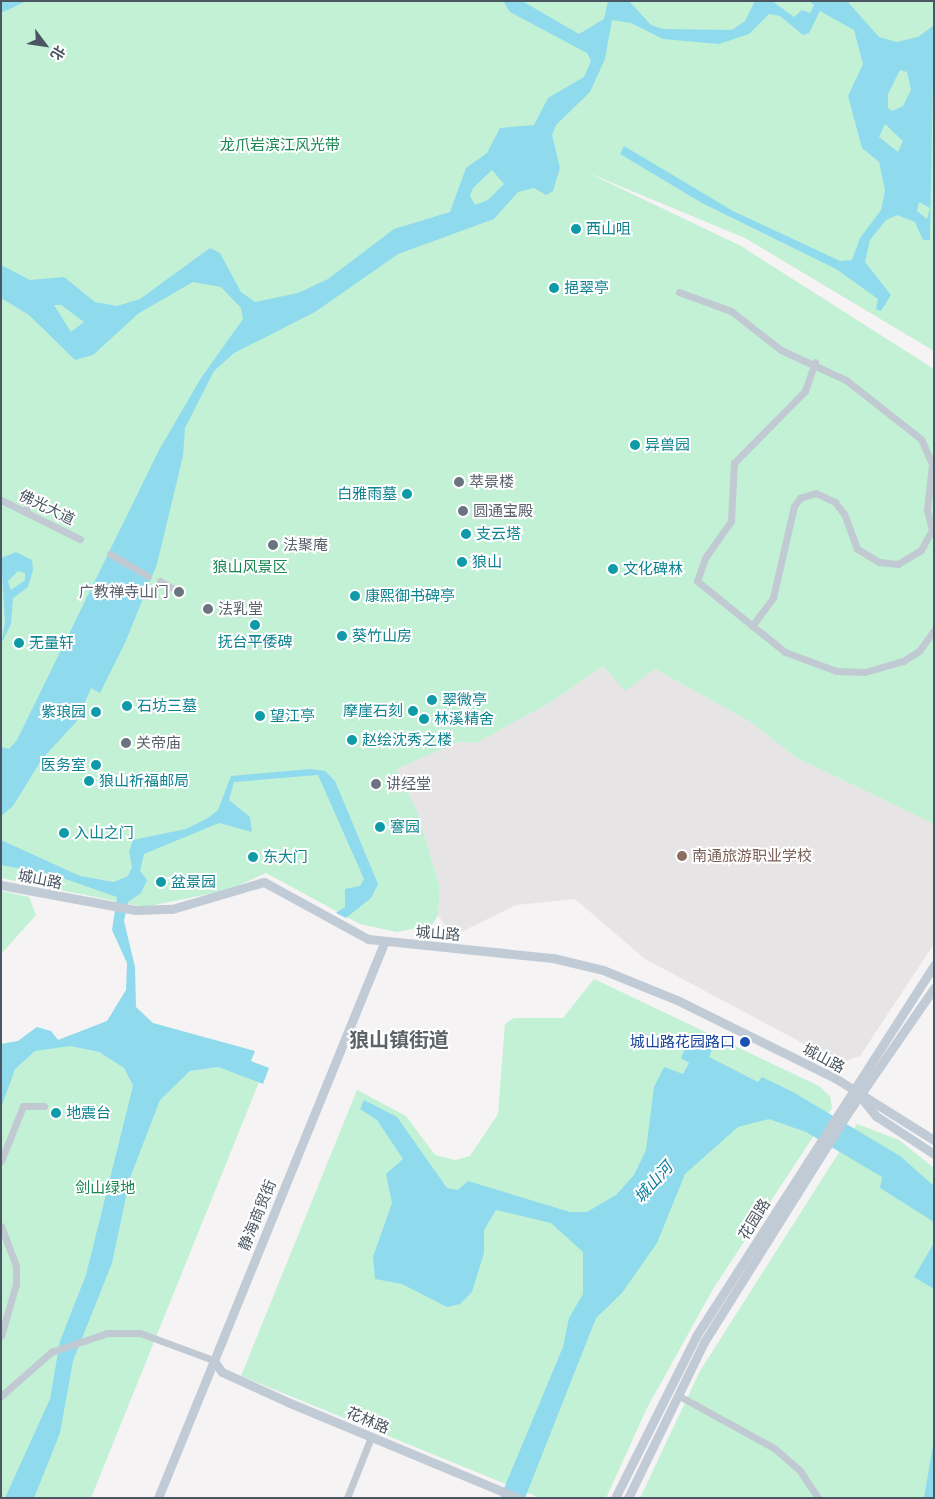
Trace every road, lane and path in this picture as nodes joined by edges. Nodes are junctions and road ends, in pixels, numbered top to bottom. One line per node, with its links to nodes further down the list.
1 (679, 292): 2 (street)
2 (815, 362): 6 (street); 12 (street)
3 (31, 498): 5 (street)
4 (1, 500): 5 (street, 佛光大道)
5 (25, 512): 7 (street, 佛光大道)
6 (933, 530): 12 (street)
7 (80, 539)
8 (110, 554): 9 (street)
9 (148, 576)
10 (160, 582): 11 (street)
11 (172, 588)
12 (752, 626): 13 (street)
13 (934, 630)
14 (1, 885): 15 (street, 城山路)
15 (384, 942): 18 (street, 城山路); 28 (street, 静海商贸街)
16 (934, 965): 18 (street, 花园路)
17 (934, 988): 19 (street, 花园路)
18 (852, 1090): 19 (street, 城山路); 21 (street, 花园路)
19 (862, 1097): 21 (street, 花园路); 22 (street, 城山路); 24 (street, 城山路)
20 (44, 1106): 25 (street)
21 (841, 1115): 23 (street, 花园路)
22 (934, 1140)
23 (824, 1144): 37 (street, 花园路); 38 (street, 花园路)
24 (934, 1154)
25 (1, 1161)
26 (1, 1226): 27 (street)
27 (1, 1336)
28 (213, 1360): 30 (street); 33 (street, 花林路); 34 (street, 静海商贸街)
29 (1, 1384): 30 (street)
30 (8, 1390): 31 (street)
31 (1, 1396)
32 (683, 1398): 39 (street)
33 (371, 1437): 35 (street); 36 (street, 花林路)
34 (158, 1498)
35 (347, 1498)
36 (518, 1498)
37 (615, 1498)
38 (628, 1498)
39 (818, 1498)

